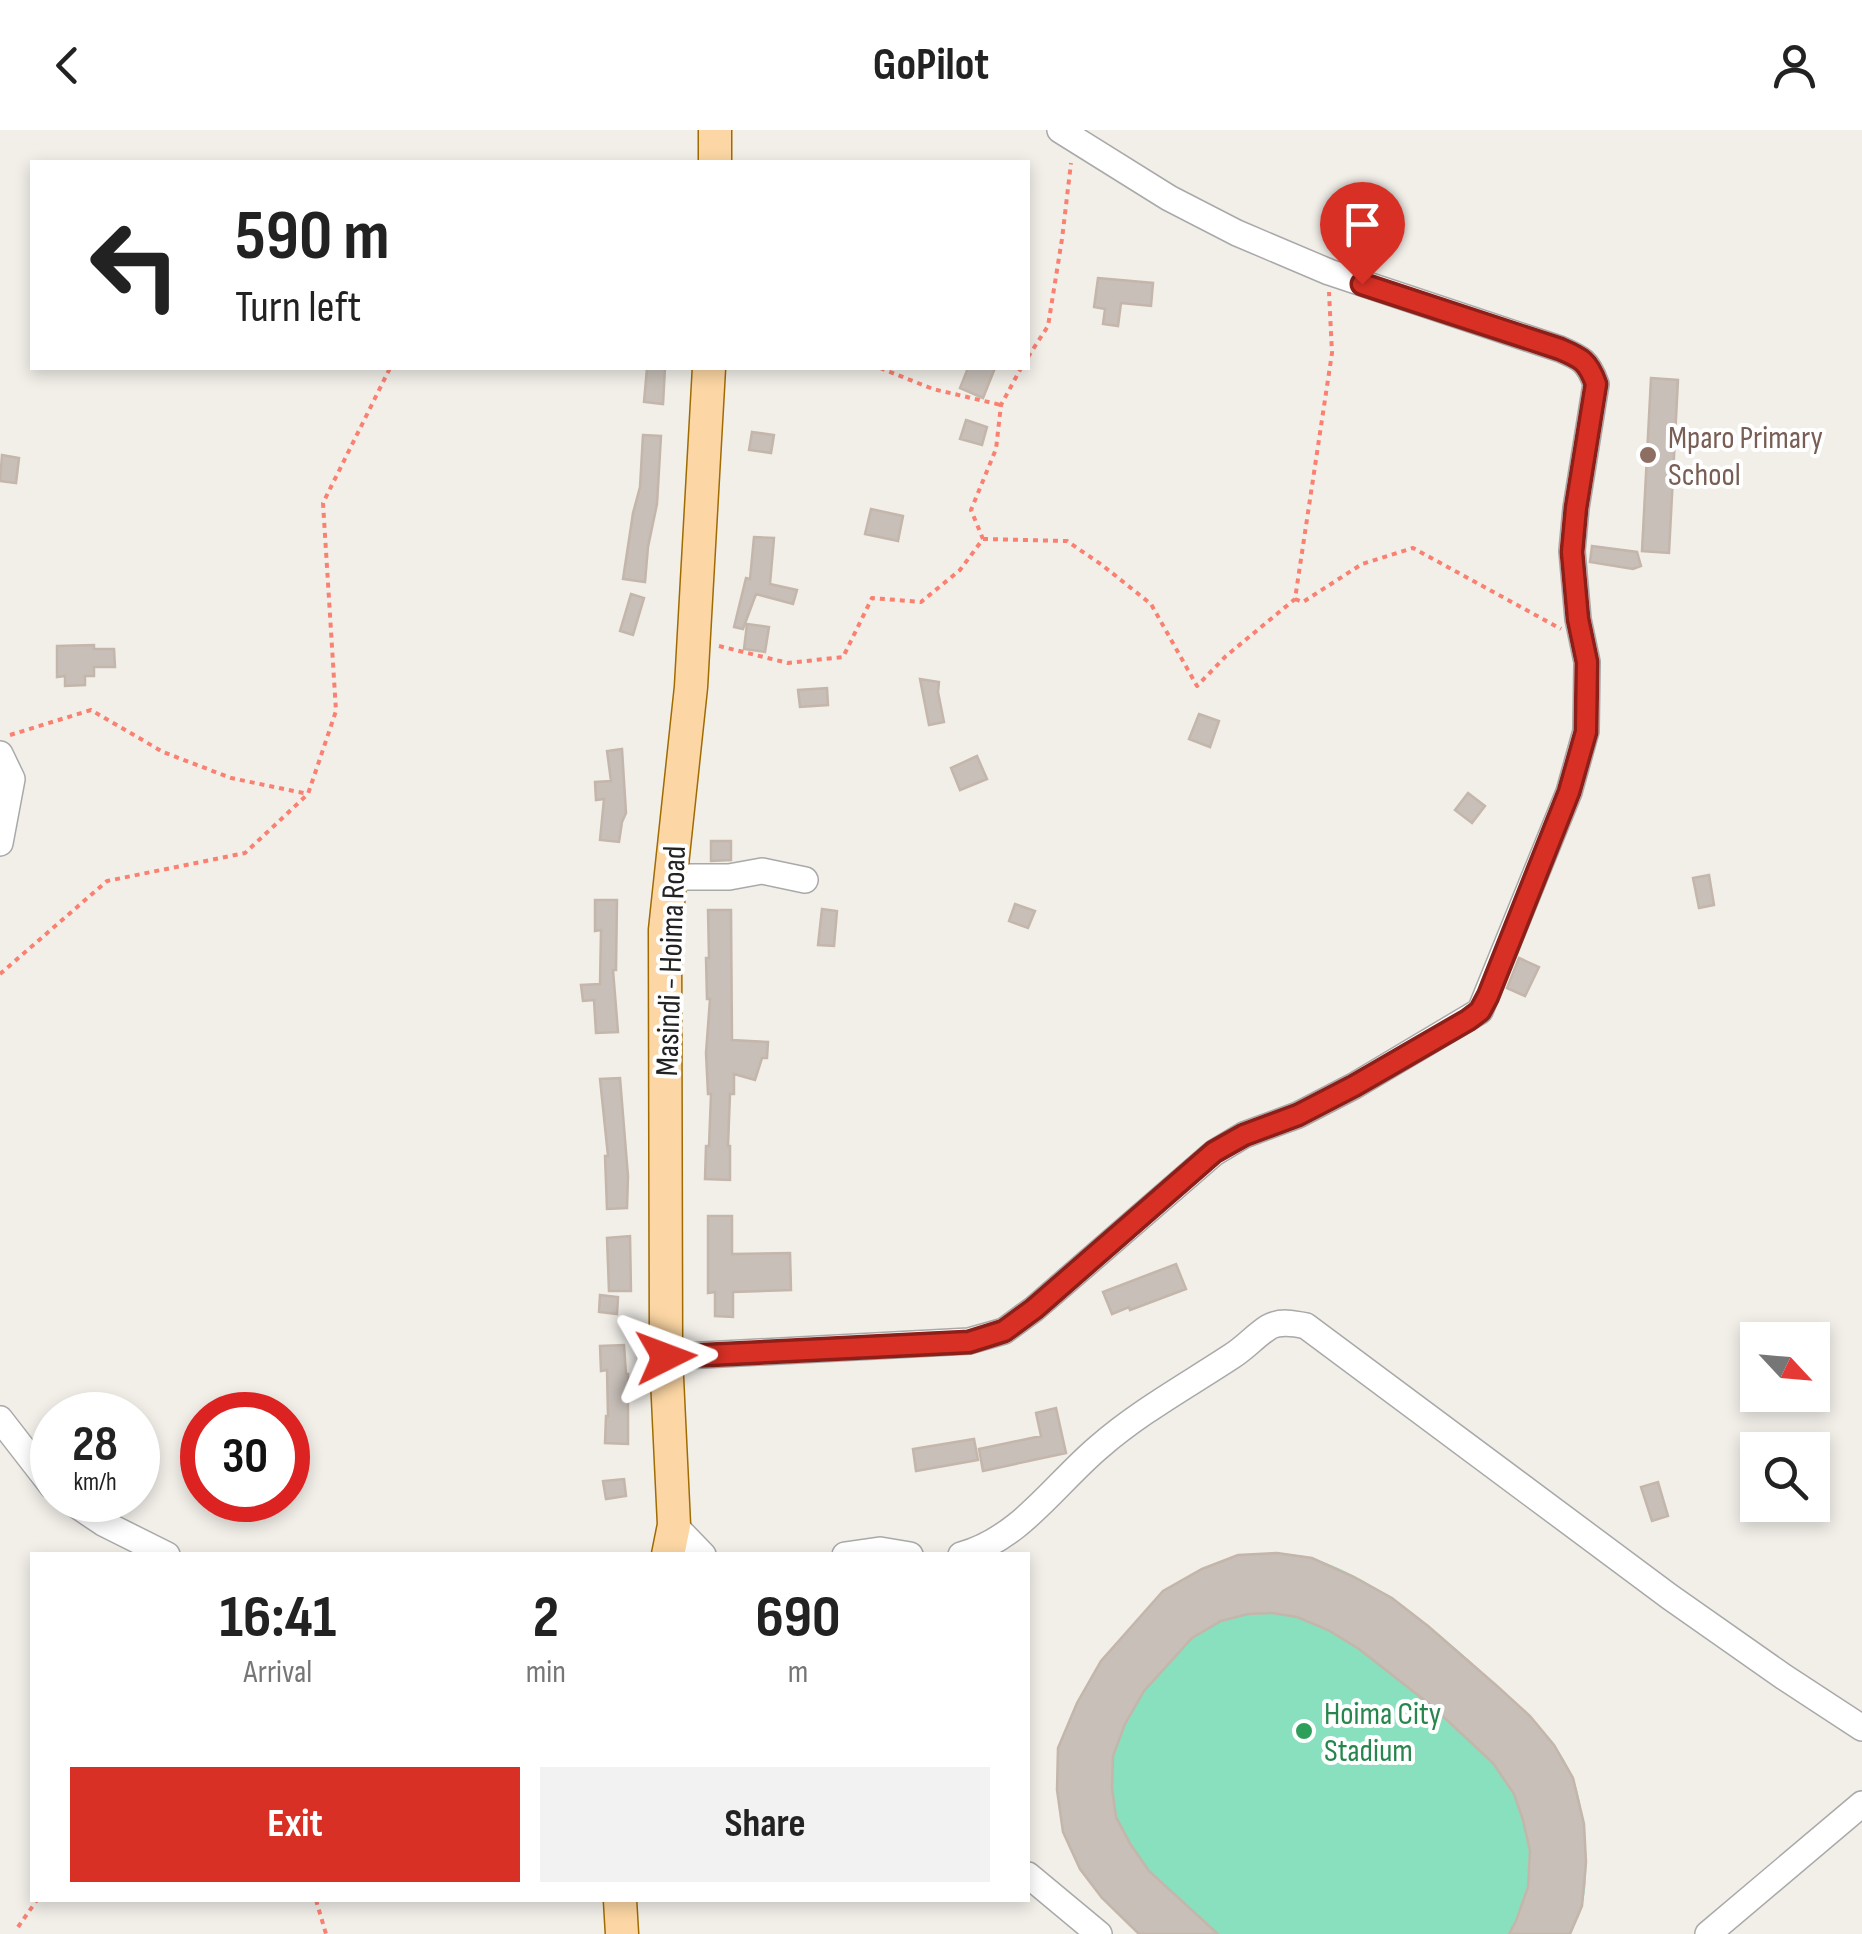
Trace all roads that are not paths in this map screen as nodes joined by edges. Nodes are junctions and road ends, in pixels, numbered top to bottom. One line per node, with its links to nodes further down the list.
1 (716, 130): 4 (main road)
2 (1108, 130): 5 (street)
3 (1067, 134): 5 (street)
4 (715, 160)
5 (1109, 160): 11 (street)
6 (709, 370): 9 (main road, Masindi - Hoima Road)
7 (0, 754): 8 (street)
8 (0, 843)
9 (671, 876): 10 (street); 11 (main road, Masindi - Hoima Road)
10 (805, 880)
11 (666, 1357): 15 (main road, Masindi - Hoima Road)
12 (0, 1419): 13 (street)
13 (30, 1458)
14 (101, 1522): 16 (street)
15 (671, 1540): 17 (street)
16 (162, 1552)
17 (697, 1552)
18 (866, 1552): 19 (street)
19 (892, 1552)
20 (974, 1552): 21 (street)
21 (1862, 1728)
22 (1862, 1804): 27 (street)
23 (1030, 1877): 26 (street)
24 (620, 1902): 25 (main road)
25 (622, 1934)
26 (1099, 1934)
27 (1708, 1934)

